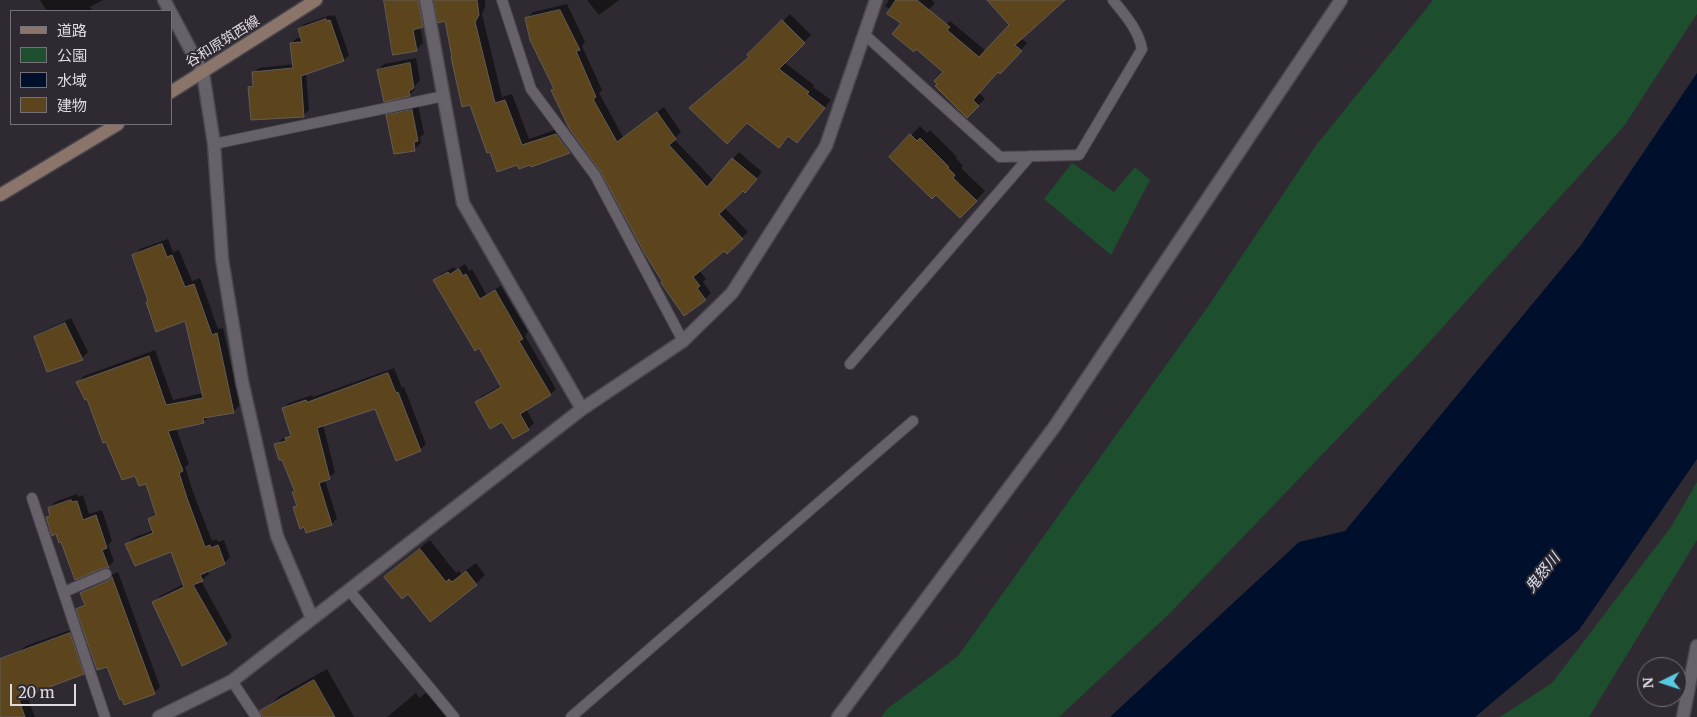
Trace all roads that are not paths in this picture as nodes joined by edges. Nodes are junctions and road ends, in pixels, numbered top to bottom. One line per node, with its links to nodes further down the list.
1 (316, 0): 9 (main road, 谷和原筑西線)
2 (426, 0): 11 (street)
3 (502, 0): 16 (lane)
4 (876, 0): 8 (street)
5 (1113, 0): 14 (lane)
6 (1341, 0): 32 (street)
7 (172, 14): 9 (street)
8 (864, 34): 14 (lane); 16 (street)
9 (203, 73): 10 (main road, 谷和原筑西線); 13 (street)
10 (172, 91)
11 (444, 96): 13 (lane); 18 (street)
12 (116, 125): 15 (main road)
13 (214, 144): 24 (street)
14 (1030, 156): 17 (lane)
15 (0, 195)
16 (683, 341): 18 (street)
17 (850, 364)
18 (582, 409): 22 (street)
19 (913, 421): 31 (lane)
20 (32, 498): 23 (lane)
21 (106, 574): 23 (lane)
22 (348, 590): 24 (street); 30 (lane)
23 (64, 592): 27 (lane)
24 (312, 618): 26 (street)
25 (1697, 646): 33 (street)
26 (232, 681): 28 (street); 29 (lane)
27 (105, 717)
28 (159, 717)
29 (256, 717)
30 (454, 717)
31 (571, 717)
32 (838, 717)
33 (1683, 717)

